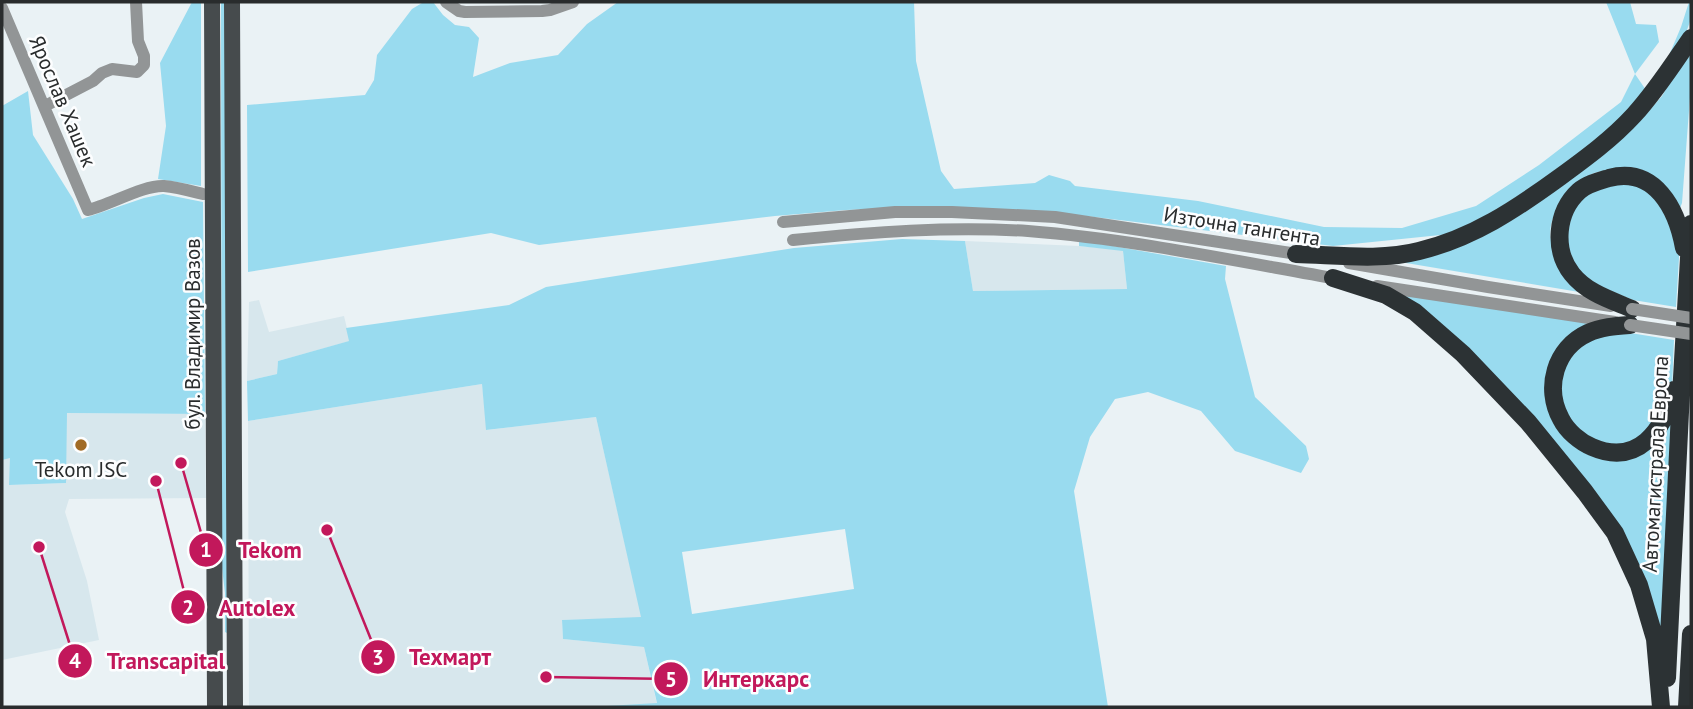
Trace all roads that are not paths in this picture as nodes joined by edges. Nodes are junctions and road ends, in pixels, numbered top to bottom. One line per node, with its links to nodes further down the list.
1 (13, 2): 7 (street)
2 (136, 2): 9 (street)
3 (212, 2): 22 (main road, бул. Владимир Вазов)
4 (232, 2): 23 (main road, бул. Владимир Вазов)
5 (446, 2): 6 (street)
6 (573, 2)
7 (2, 6): 9 (street, Ярослав Хашек)
8 (1691, 38): 14 (highway)
9 (45, 107): 10 (street, Ярослав Хашек)
10 (204, 194)
11 (783, 222): 14 (street, Източна тангента)
12 (1691, 224): 15 (highway, Автомагистрала Европа)
13 (793, 240): 16 (street, Източна тангента)
14 (1296, 254): 17 (street, Източна тангента)
15 (1687, 276): 17 (highway); 20 (highway, Автомагистрала Европа)
16 (1334, 278): 17 (street, Източна тангента); 24 (highway)
17 (1631, 317): 18 (street, Източна тангента, bridge); 19 (street, Източна тангента, bridge); 20 (highway)
18 (1691, 318)
19 (1691, 334)
20 (1684, 353): 24 (highway, Автомагистрала Европа)
21 (1691, 634): 25 (highway)
22 (215, 707)
23 (235, 707)
24 (1663, 707)
25 (1687, 707)

